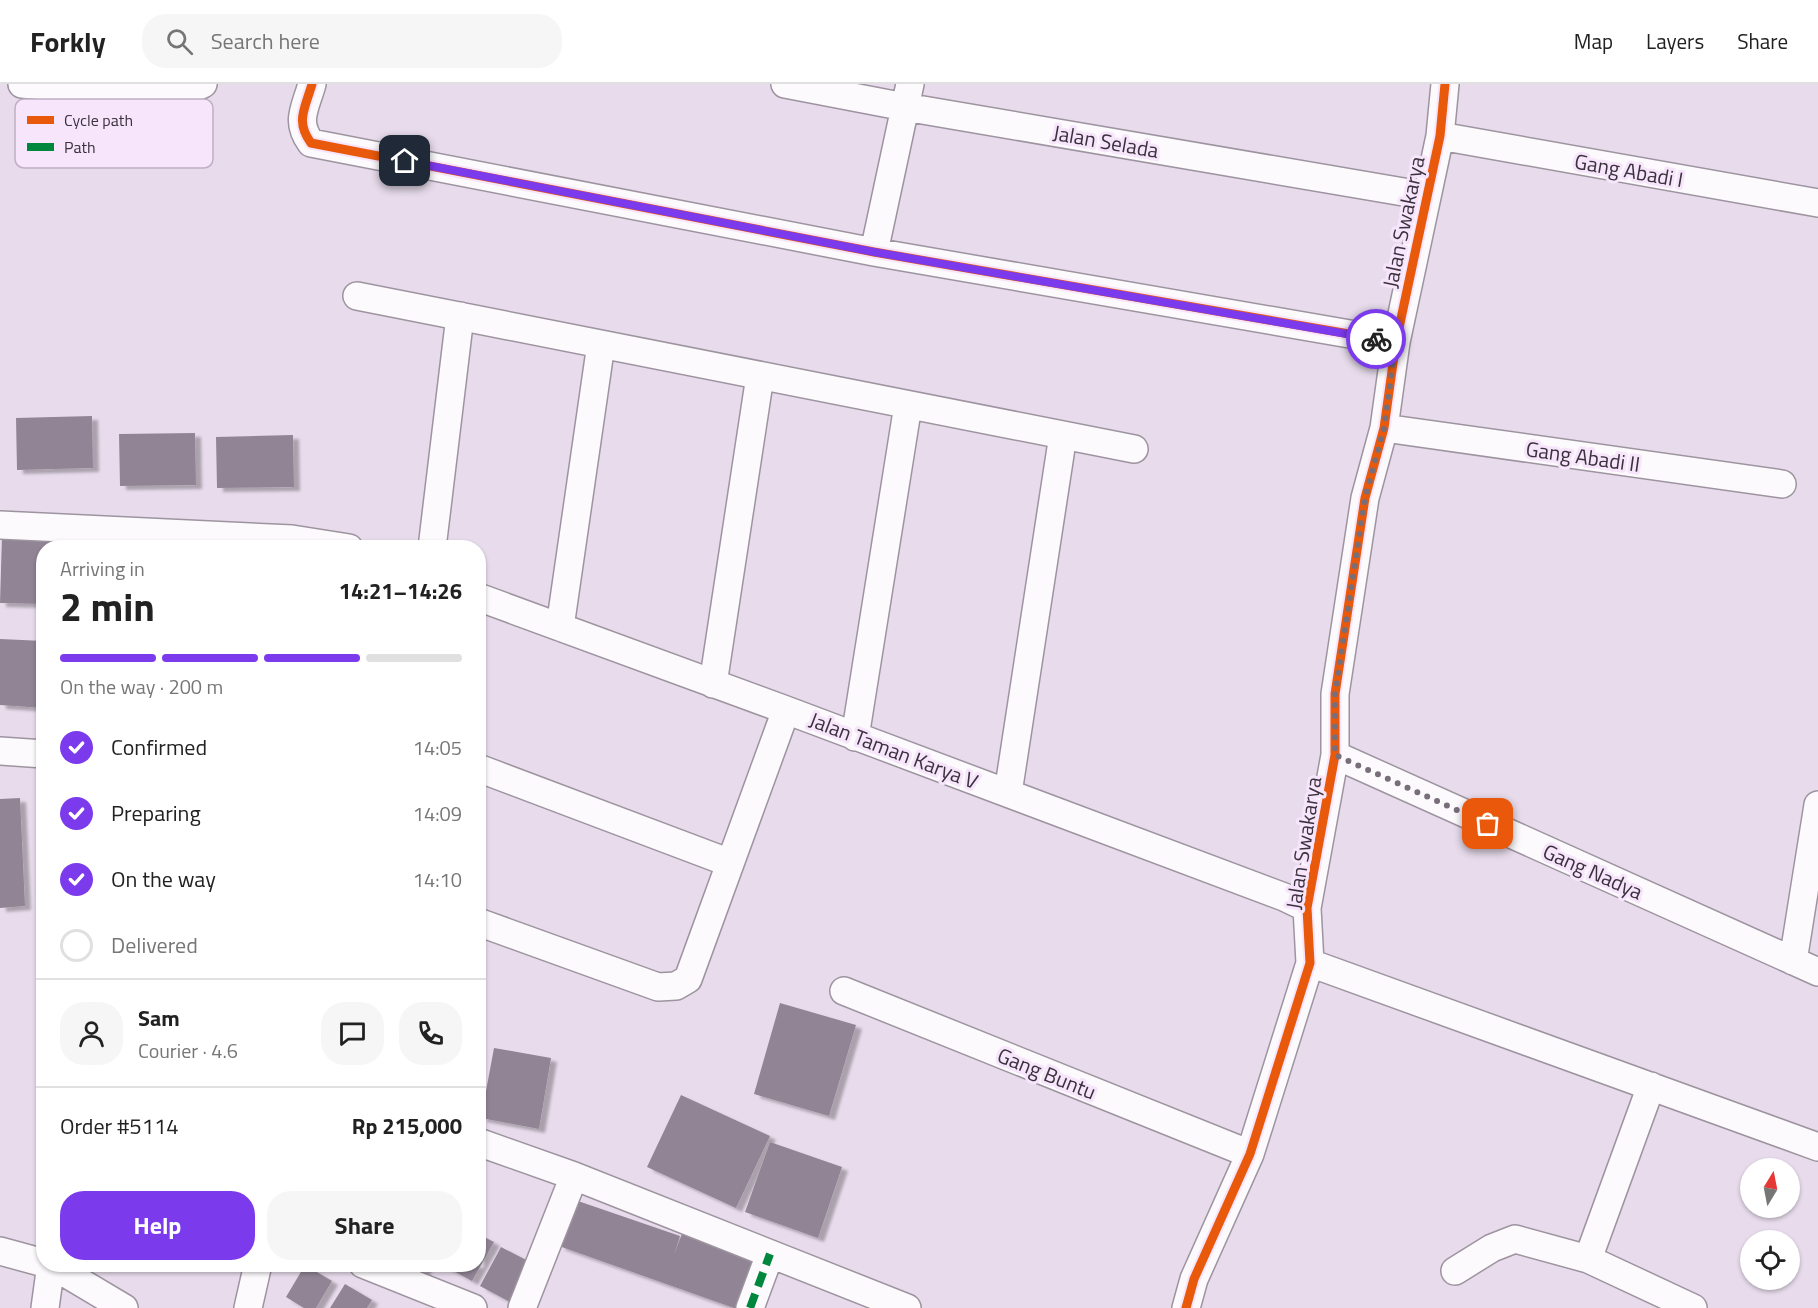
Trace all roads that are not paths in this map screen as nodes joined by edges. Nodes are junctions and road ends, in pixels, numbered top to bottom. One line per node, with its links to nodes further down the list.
1 (22, 84): 2 (street)
2 (203, 84)
3 (312, 84): 10 (street)
4 (785, 84): 6 (street, Jalan Selada)
5 (1445, 84): 7 (street, Jalan Swakarya)
6 (907, 95): 8 (street, Jalan Selada); 10 (street)
7 (1440, 136): 8 (street, Jalan Swakarya); 9 (street, Gang Abadi I)
8 (1427, 196): 13 (street, Jalan Swakarya)
9 (1818, 203)
10 (874, 252): 13 (street)
11 (357, 296): 12 (street)
12 (460, 316): 14 (street); 23 (street)
13 (1396, 342): 17 (street, Jalan Swakarya)
14 (601, 344): 15 (street); 25 (street)
15 (760, 376): 16 (street); 26 (street)
16 (908, 405): 18 (street); 28 (street)
17 (1384, 428): 20 (street, Gang Abadi II); 31 (street, Jalan Swakarya)
18 (1063, 435): 19 (street); 33 (street)
19 (1134, 449)
20 (1782, 484)
21 (0, 525): 22 (street)
22 (298, 540)
23 (433, 540)
24 (486, 600): 25 (street, Jalan Taman Karya V)
25 (560, 627): 26 (street, Jalan Taman Karya V)
26 (714, 684): 27 (street, Jalan Taman Karya V)
27 (786, 710): 28 (street, Jalan Taman Karya V); 35 (street)
28 (855, 737): 33 (street, Jalan Taman Karya V)
29 (0, 751): 30 (street)
30 (36, 753)
31 (1335, 755): 36 (street, Jalan Swakarya); 38 (street, Gang Nadya)
32 (486, 771): 35 (street)
33 (1008, 794): 36 (street, Jalan Taman Karya V)
34 (1818, 805): 38 (street)
35 (730, 863): 37 (street)
36 (1307, 908): 39 (street, Jalan Swakarya)
37 (486, 925)
38 (1793, 961): 40 (street, Gang Nadya)
39 (1310, 963): 42 (street); 45 (street, Jalan Swakarya)
40 (1818, 972)
41 (844, 991): 45 (street, Gang Buntu)
42 (1651, 1086): 44 (street); 49 (street)
43 (486, 1145): 46 (street)
44 (1818, 1147)
45 (1250, 1154): 63 (street, Jalan Swakarya)
46 (574, 1176): 48 (street); 60 (street)
47 (0, 1251): 50 (street)
48 (770, 1254): 61 (street); 62 (street)
49 (1588, 1259): 51 (street); 64 (street)
50 (36, 1261)
51 (1455, 1271)
52 (50, 1272): 56 (street)
53 (63, 1272): 57 (street)
54 (256, 1272): 58 (street)
55 (383, 1272): 59 (street)
56 (45, 1308)
57 (123, 1308)
58 (248, 1308)
59 (473, 1308)
60 (522, 1308)
61 (750, 1308)
62 (908, 1308)
63 (1186, 1308)
64 (1694, 1308)

